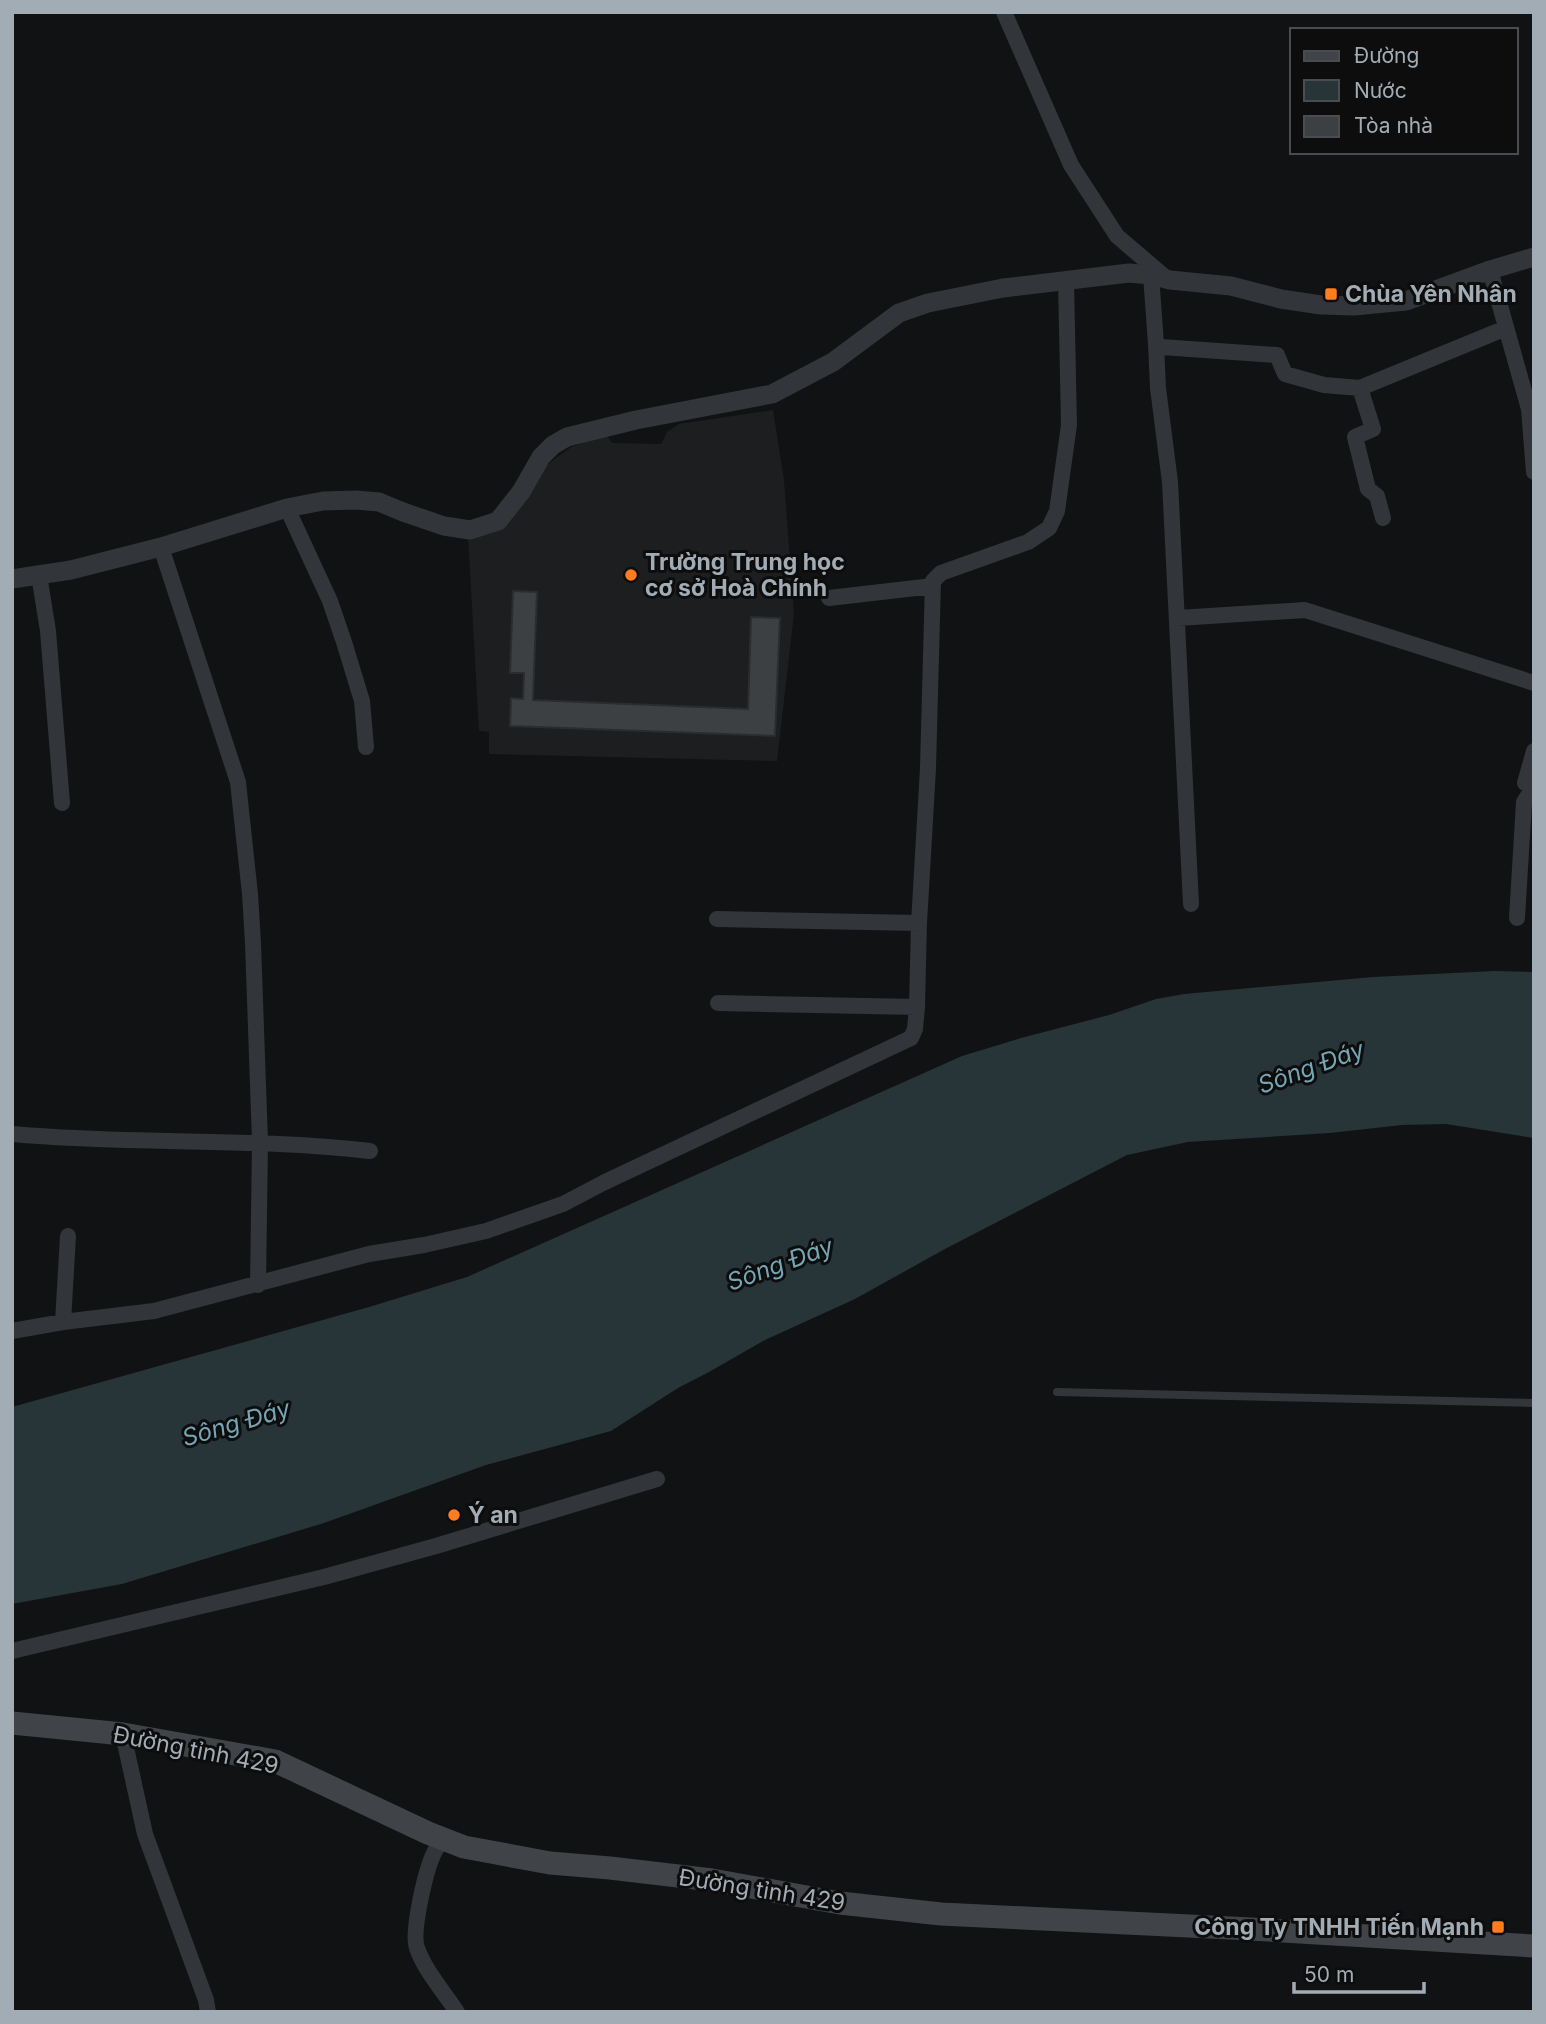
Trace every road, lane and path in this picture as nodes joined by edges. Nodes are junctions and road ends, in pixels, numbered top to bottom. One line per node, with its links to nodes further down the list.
1 (1004, 12): 4 (street)
2 (1534, 257): 3 (street)
3 (1490, 270): 4 (street); 6 (street)
4 (1161, 278): 5 (street); 7 (street)
5 (1066, 281): 11 (street); 16 (street)
6 (1506, 328): 8 (street); 9 (street)
7 (1156, 344): 8 (street); 18 (street)
8 (1360, 388): 12 (street)
9 (1529, 393): 10 (street)
10 (1534, 472)
11 (287, 508): 13 (street); 20 (street)
12 (1383, 518)
13 (161, 547): 14 (street); 31 (street)
14 (39, 575): 15 (street); 23 (street)
15 (12, 579)
16 (933, 586): 17 (street); 27 (street)
17 (829, 598)
18 (1178, 618): 19 (street); 24 (street)
19 (1534, 683)
20 (366, 747)
21 (1534, 751): 22 (street)
22 (1534, 785): 25 (street)
23 (62, 803)
24 (1191, 905)
25 (1517, 918)
26 (717, 919): 27 (street)
27 (919, 923): 29 (street)
28 (718, 1003): 29 (street)
29 (917, 1007): 34 (street)
30 (12, 1134): 31 (street)
31 (260, 1142): 32 (street); 34 (street)
32 (370, 1151)
33 (68, 1236): 35 (street)
34 (258, 1285): 35 (street)
35 (63, 1322): 36 (street)
36 (12, 1331)
37 (1057, 1392): 38 (lane)
38 (1534, 1403)
39 (657, 1479): 40 (street)
40 (12, 1651)
41 (12, 1723): 42 (main road, Đường tỉnh 429)
42 (123, 1734): 43 (main road, Đường tỉnh 429); 45 (street)
43 (443, 1839): 44 (main road, Đường tỉnh 429); 46 (street)
44 (1534, 1946)
45 (208, 2012)
46 (457, 2012)

